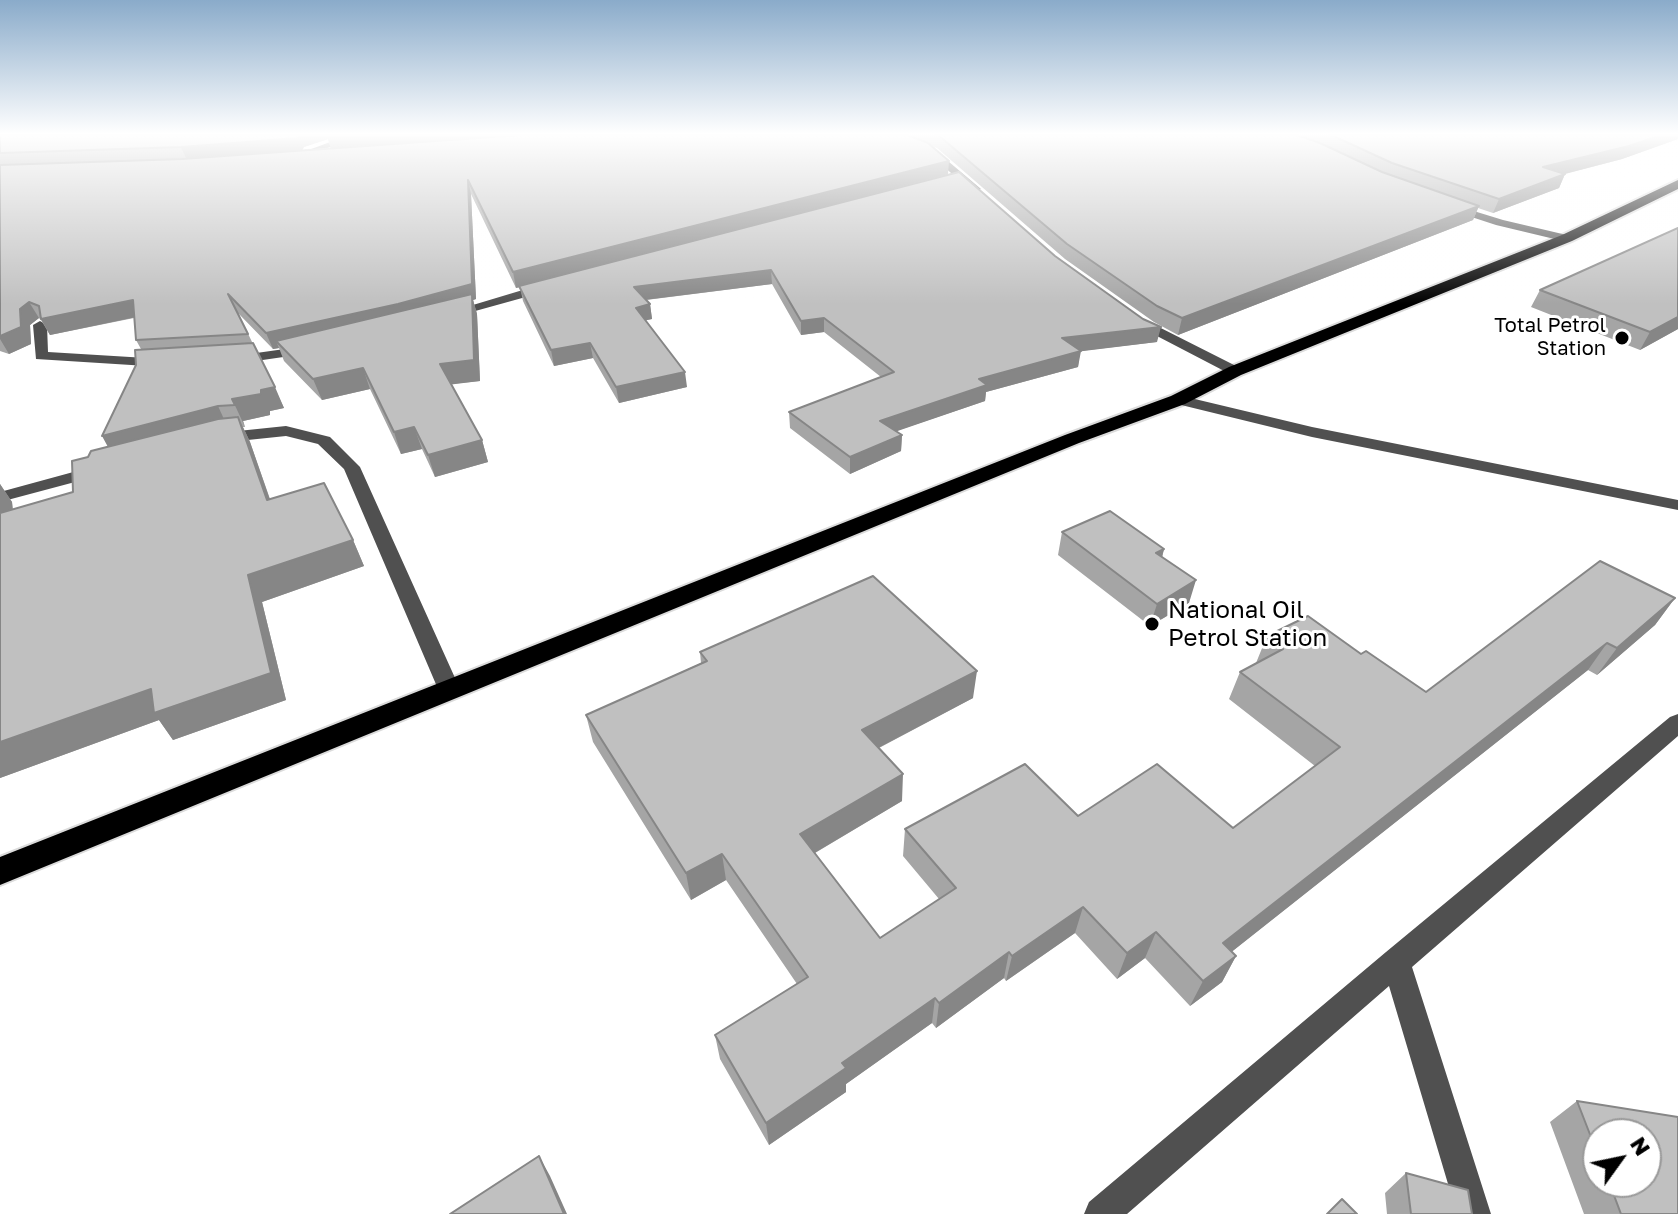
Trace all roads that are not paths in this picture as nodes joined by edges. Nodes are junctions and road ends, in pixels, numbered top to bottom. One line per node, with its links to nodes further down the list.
1 (978, 191): 3 (street)
2 (1664, 191): 5 (highway)
3 (983, 194)
4 (1438, 202): 5 (street)
5 (1567, 238): 13 (highway)
6 (566, 282): 8 (street)
7 (1125, 312): 13 (street)
8 (436, 318)
9 (40, 325): 12 (street)
10 (320, 346): 11 (street)
11 (224, 361)
12 (181, 363)
13 (1235, 371): 14 (highway)
14 (1178, 400): 18 (street); 19 (highway)
15 (198, 444): 19 (street)
16 (121, 464): 17 (street)
17 (0, 497)
18 (1678, 505)
19 (449, 689): 21 (highway)
20 (1678, 723): 22 (street)
21 (0, 871)
22 (1396, 961): 23 (street); 24 (street)
23 (1101, 1214)
24 (1474, 1214)

